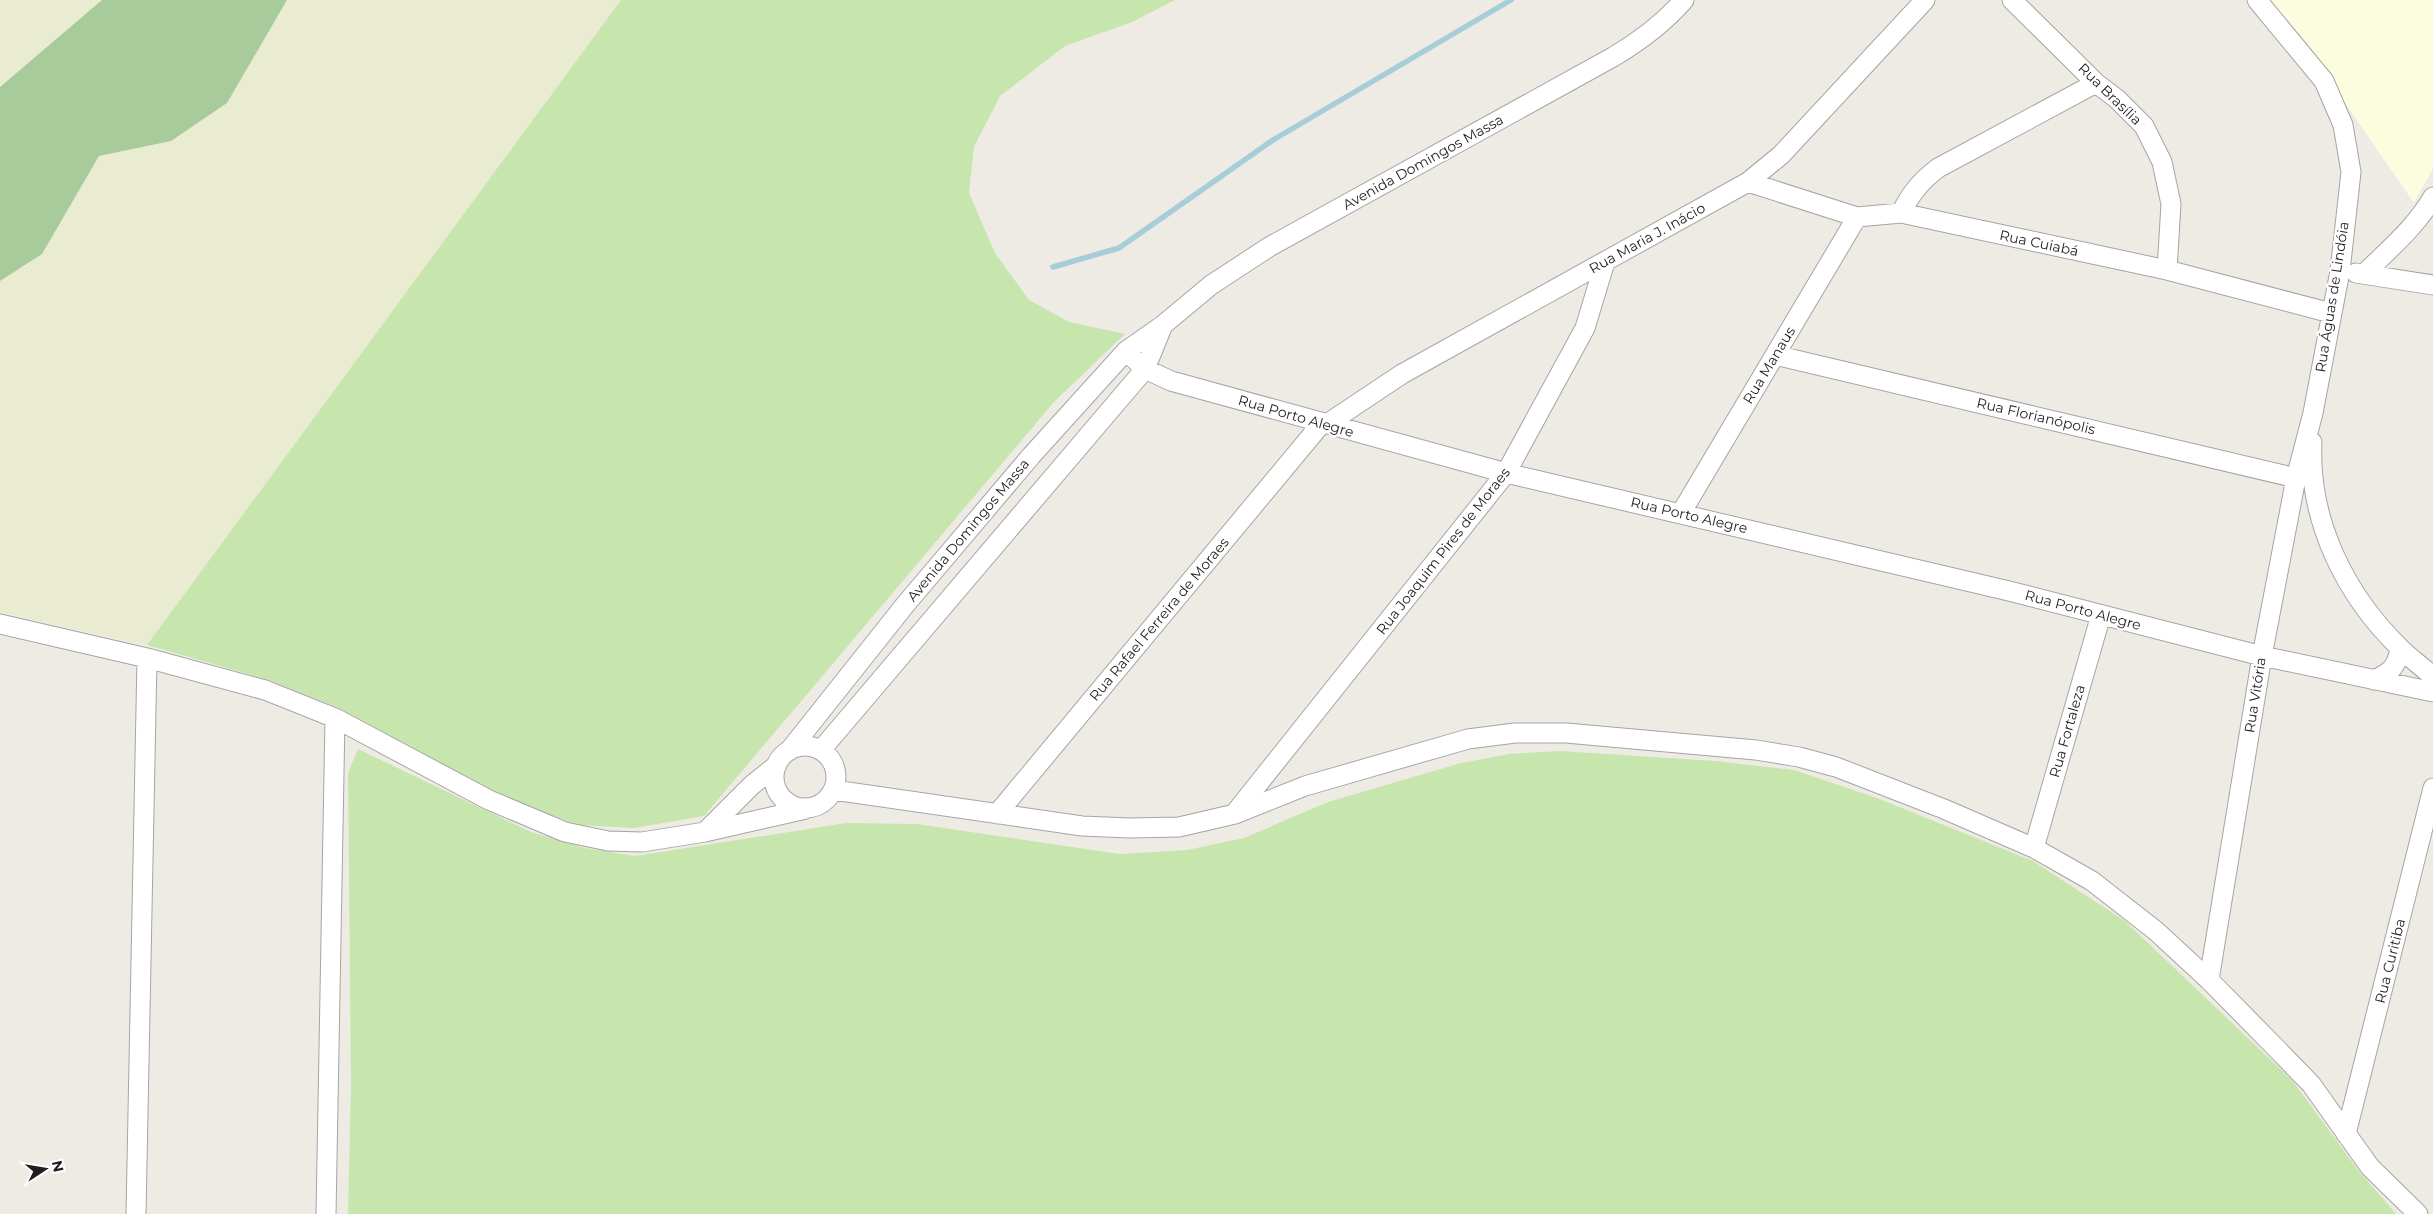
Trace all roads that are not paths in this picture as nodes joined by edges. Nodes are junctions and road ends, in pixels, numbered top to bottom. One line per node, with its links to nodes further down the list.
1 (1684, 0): 16 (street, Avenida Domingos Massa)
2 (1925, 0): 6 (street, Rua Maria J. Inácio)
3 (2012, 0): 5 (street, Rua Brasília)
4 (2257, 0): 12 (street, Rua Águas de Lindóia)
5 (2096, 83): 8 (street); 11 (street, Rua Brasília)
6 (1748, 182): 9 (street, Rua Cuiabá); 10 (street, Rua Maria J. Inácio)
7 (2433, 197): 13 (street)
8 (1901, 212): 9 (street, Rua Cuiabá); 11 (street, Rua Cuiabá)
9 (1857, 217): 18 (street, Rua Manaus)
10 (1605, 262): 21 (street, Rua Maria J. Inácio); 22 (street, Rua Joaquim Pires de Moraes)
11 (2167, 270): 15 (street, Rua Cuiabá)
12 (2340, 271): 13 (street); 15 (street, Rua Águas de Lindóia)
13 (2364, 274): 14 (street)
14 (2433, 284)
15 (2331, 313): 20 (street, Rua Águas de Lindóia)
16 (1163, 326): 17 (street, Avenida Domingos Massa); 19 (street, Avenida Domingos Massa)
17 (1126, 351): 19 (street, Rua Porto Alegre); 35 (street, Avenida Domingos Massa)
18 (1775, 355): 23 (street, Rua Florianópolis); 24 (street, Rua Manaus)
19 (1145, 369): 21 (street, Rua Porto Alegre); 34 (street, Avenida Domingos Massa)
20 (2313, 413): 23 (street, Rua Vitória); 27 (street)
21 (1324, 424): 22 (street, Rua Porto Alegre); 39 (street, Rua Rafael Ferreira de Moraes)
22 (1506, 473): 24 (street, Rua Porto Alegre); 40 (street, Rua Joaquim Pires de Moraes)
23 (2296, 478): 28 (street, Rua Vitória)
24 (1681, 513): 25 (street, Rua Porto Alegre)
25 (2101, 615): 28 (street, Rua Porto Alegre); 42 (street, Rua Fortaleza)
26 (0, 624): 29 (street)
27 (2400, 648): 30 (street); 31 (street)
28 (2262, 656): 31 (street, Rua Porto Alegre); 43 (street, Rua Vitória)
29 (147, 658): 33 (street); 45 (street)
30 (2433, 677)
31 (2374, 680): 32 (street, Rua Porto Alegre)
32 (2433, 692)
33 (335, 718): 41 (street); 46 (street)
34 (821, 750): 35 (street); 37 (street)
35 (783, 758): 38 (street); 41 (street, Avenida Domingos Massa)
36 (2433, 788): 44 (street, Rua Curitiba)
37 (834, 790): 38 (street); 39 (street)
38 (806, 809): 41 (street)
39 (997, 814): 40 (street)
40 (1234, 814): 42 (street)
41 (705, 832)
42 (2034, 848): 43 (street)
43 (2209, 980): 44 (street)
44 (2346, 1134): 47 (street)
45 (136, 1214)
46 (326, 1214)
47 (2418, 1214)

